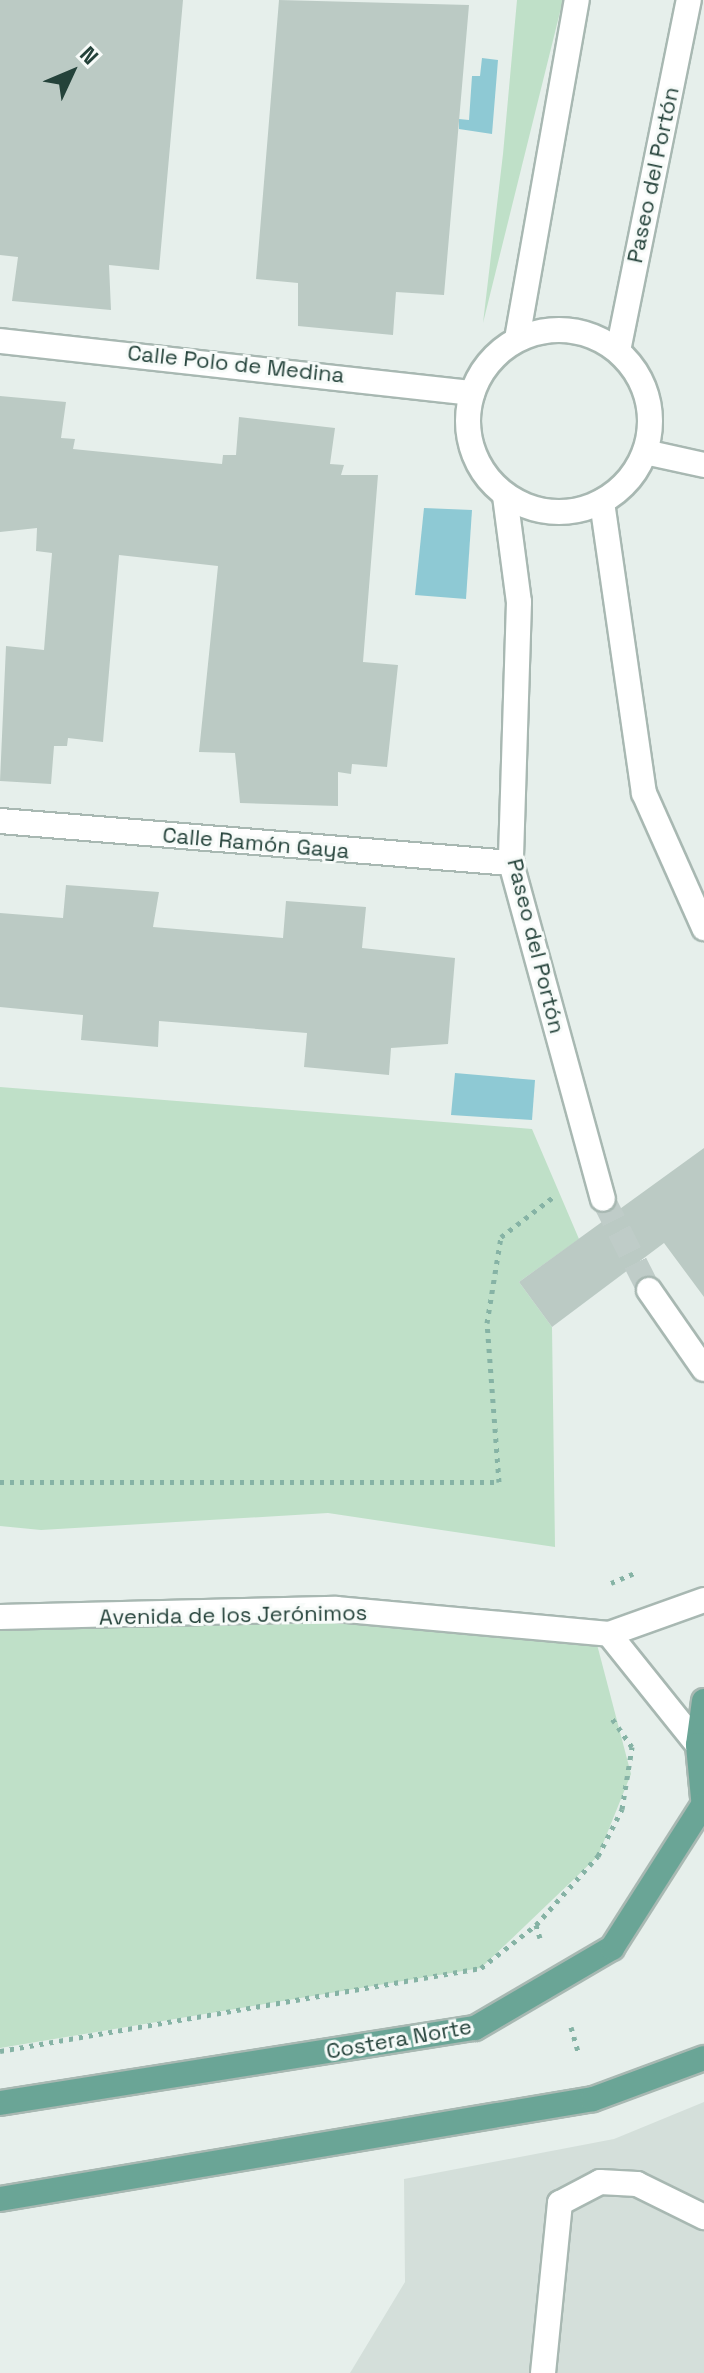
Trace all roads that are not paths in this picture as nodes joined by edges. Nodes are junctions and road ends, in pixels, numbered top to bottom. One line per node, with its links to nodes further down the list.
1 (577, 0): 3 (street)
2 (689, 0): 5 (street, Paseo del Portón)
3 (517, 339): 5 (street); 6 (street)
4 (0, 341): 6 (street, Calle Polo de Medina)
5 (618, 351): 7 (street)
6 (472, 393): 9 (street)
7 (645, 452): 8 (street); 10 (street)
8 (704, 465)
9 (505, 496): 10 (street); 12 (street, Paseo del Portón)
10 (602, 502): 13 (street)
11 (0, 821): 12 (street, Calle Ramón Gaya)
12 (511, 863): 14 (street, Paseo del Portón)
13 (704, 928)
14 (603, 1199)
15 (649, 1290): 16 (street)
16 (704, 1369)
17 (704, 1600): 19 (street)
18 (0, 1617): 19 (street, Avenida de los Jerónimos)
19 (602, 1634): 21 (street)
20 (704, 1701): 21 (main road, Costera Norte)
21 (698, 1745): 22 (main road, Costera Norte)
22 (703, 1807): 24 (main road, Costera Norte)
23 (704, 2058): 25 (main road)
24 (0, 2103)
25 (0, 2199)
26 (704, 2217): 27 (street)
27 (543, 2373)

